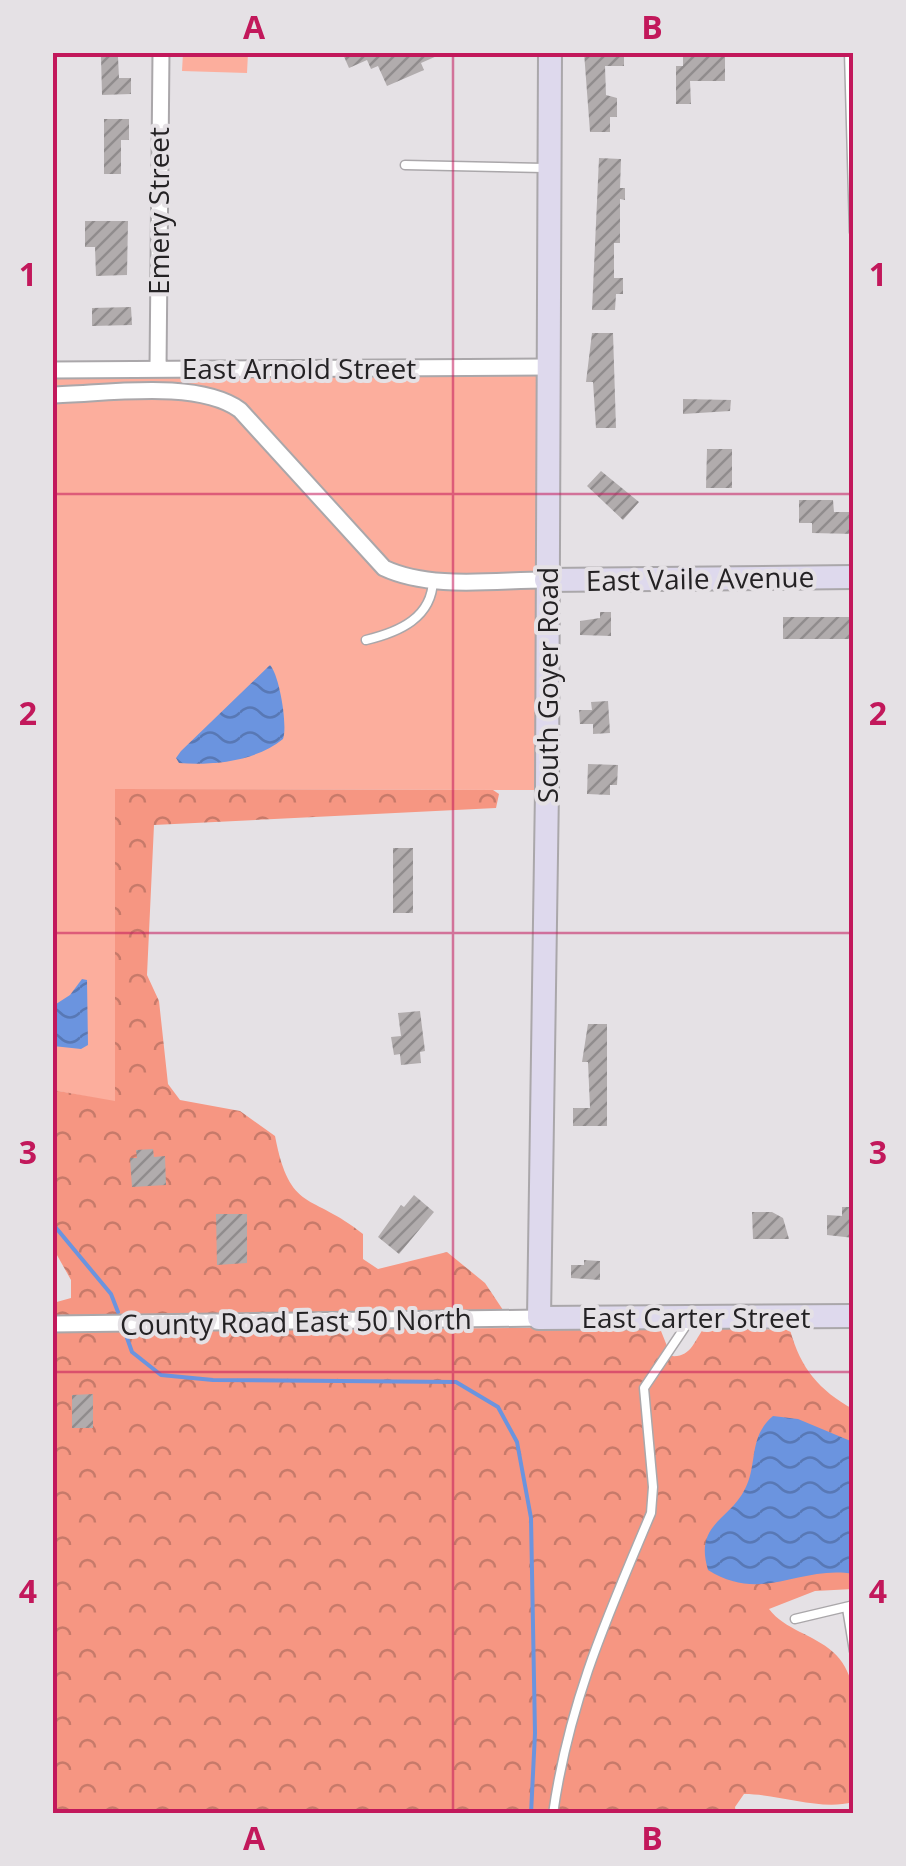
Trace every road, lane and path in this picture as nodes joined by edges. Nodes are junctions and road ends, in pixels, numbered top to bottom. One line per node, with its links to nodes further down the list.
1 (161, 52): 8 (street, Emery Street)
2 (550, 52): 5 (street, South Goyer Road)
3 (849, 52): 6 (lane)
4 (404, 165): 5 (lane)
5 (548, 168): 7 (street, South Goyer Road)
6 (854, 232)
7 (546, 367): 8 (street, East Arnold Street); 13 (street, South Goyer Road)
8 (158, 369): 9 (street, East Arnold Street)
9 (52, 370)
10 (52, 395): 12 (street)
11 (854, 577): 13 (street, East Vaile Avenue)
12 (433, 580): 13 (street); 14 (lane)
13 (546, 580): 17 (street, South Goyer Road)
14 (366, 640)
15 (854, 1316): 16 (street, East Carter Street)
16 (692, 1317): 17 (street, East Carter Street); 22 (lane)
17 (539, 1318): 18 (street, County Road East 50 North)
18 (52, 1324)
19 (850, 1606): 20 (lane); 21 (lane)
20 (795, 1619)
21 (854, 1651)
22 (553, 1814)

